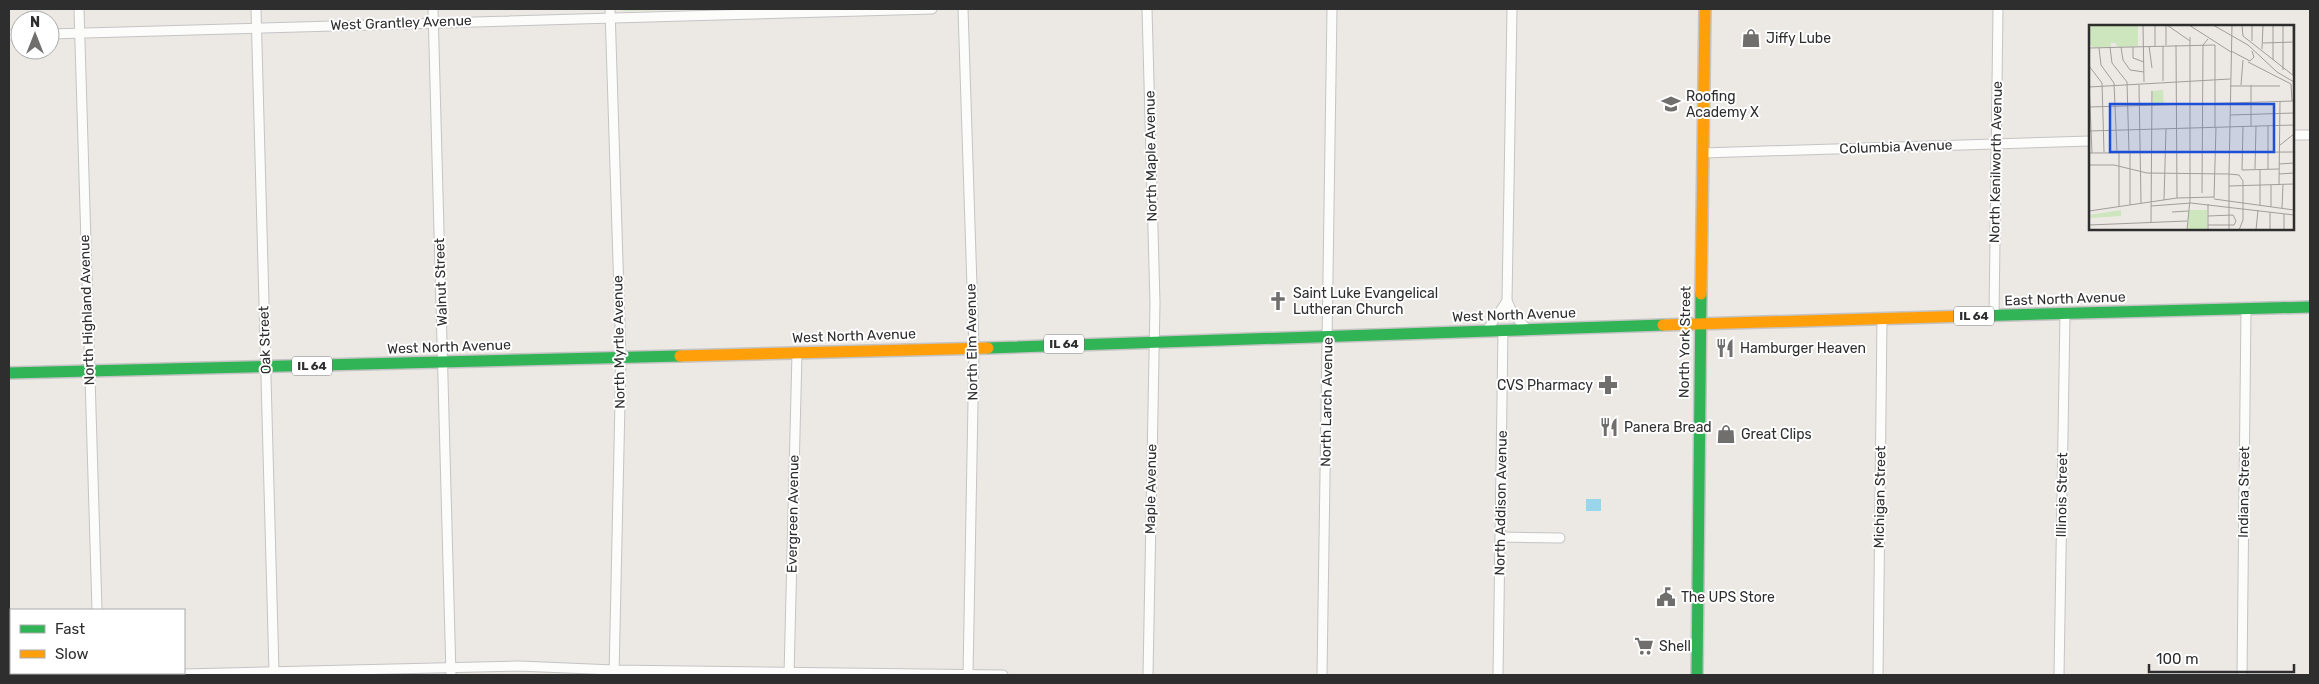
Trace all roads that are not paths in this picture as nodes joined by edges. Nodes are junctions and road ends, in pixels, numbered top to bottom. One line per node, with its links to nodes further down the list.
1 (80, 9): 14 (street, North Highland Avenue)
2 (256, 9): 13 (street, Oak Street)
3 (433, 9): 12 (street, Walnut Street)
4 (932, 9): 11 (street, West Grantley Avenue)
5 (963, 9): 34 (street, North Elm Avenue)
6 (1147, 9): 22 (street, North Maple Avenue)
7 (1332, 9): 32 (street, North Larch Avenue)
8 (1512, 9): 21 (street)
9 (1705, 9): 20 (main road, North York Street)
10 (1998, 9): 19 (street, North Kenilworth Avenue)
11 (610, 13): 12 (street, West Grantley Avenue); 36 (street, North Myrtle Avenue)
12 (433, 23): 13 (street, West Grantley Avenue); 37 (street, Walnut Street)
13 (256, 27): 14 (street, West Grantley Avenue); 38 (street, Oak Street)
14 (80, 33): 15 (street, West Grantley Avenue); 39 (street, North Highland Avenue)
15 (60, 34)
16 (2294, 135): 17 (street)
17 (2310, 135)
18 (2089, 141): 19 (street, Columbia Avenue)
19 (1996, 144): 20 (street, Columbia Avenue); 26 (street, North Kenilworth Avenue)
20 (1703, 154): 28 (main road, North York Street)
21 (1507, 302): 29 (street); 30 (street)
22 (1155, 303): 33 (street, Maple Avenue)
23 (2310, 307): 24 (main road, East North Avenue / IL 64)
24 (2246, 309): 25 (main road, East North Avenue / IL 64); 58 (street, Indiana Street)
25 (2065, 314): 26 (main road, East North Avenue / IL 64); 57 (street, Illinois Street)
26 (1994, 316): 27 (main road, East North Avenue / IL 64)
27 (1882, 319): 28 (main road, East North Avenue / IL 64); 56 (street, Michigan Street)
28 (1700, 324): 29 (main road, West North Avenue / IL 64); 55 (main road, North York Street)
29 (1527, 329): 31 (main road, West North Avenue / IL 64)
30 (1488, 330): 31 (main road, West North Avenue / IL 64); 32 (main road, West North Avenue / IL 64)
31 (1503, 330): 41 (street, North Addison Avenue)
32 (1328, 335): 33 (main road, West North Avenue / IL 64); 53 (street, North Larch Avenue)
33 (1154, 342): 34 (main road, West North Avenue / IL 64); 52 (street, Maple Avenue)
34 (974, 348): 35 (main road, West North Avenue / IL 64); 50 (street, North Elm Avenue)
35 (797, 353): 36 (main road, West North Avenue / IL 64); 48 (street, Evergreen Avenue)
36 (622, 357): 37 (main road, West North Avenue / IL 64); 47 (street, North Myrtle Avenue)
37 (444, 362): 38 (main road, West North Avenue / IL 64); 44 (street, Walnut Street)
38 (266, 367): 39 (main road, West North Avenue / IL 64); 45 (street, Oak Street)
39 (89, 370): 40 (main road, West North Avenue / IL 64); 43 (street, North Highland Avenue)
40 (9, 373)
41 (1501, 537): 42 (street); 54 (street, North Addison Avenue)
42 (1560, 538)
43 (97, 609)
44 (451, 671): 46 (street); 47 (street)
45 (274, 672): 46 (street); 49 (street)
46 (293, 673)
47 (614, 673): 48 (street)
48 (790, 674): 50 (street)
49 (142, 675)
50 (968, 675): 51 (street)
51 (1003, 675)
52 (1148, 675)
53 (1322, 675)
54 (1498, 675)
55 (1697, 675)
56 (1878, 675)
57 (2059, 675)
58 (2242, 675)

